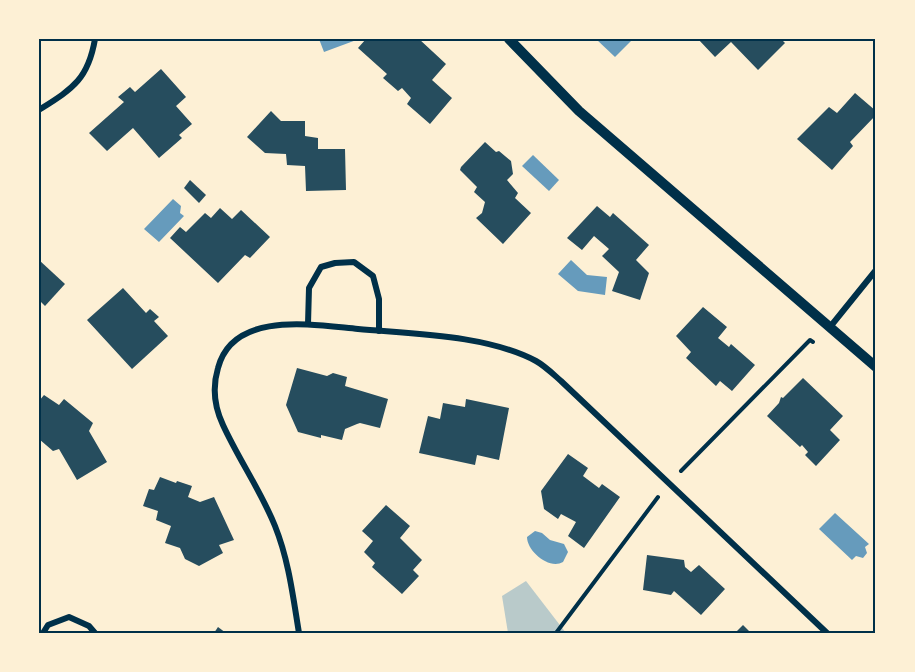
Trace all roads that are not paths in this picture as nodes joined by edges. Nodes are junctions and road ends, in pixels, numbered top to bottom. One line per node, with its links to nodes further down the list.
1 (95, 39): 3 (street)
2 (509, 39): 6 (street)
3 (39, 110)
4 (876, 270): 6 (street)
5 (308, 324): 7 (street); 7 (street); 11 (street)
6 (830, 327): 8 (street)
7 (379, 331): 12 (street)
8 (876, 368)
9 (43, 633): 10 (street)
10 (95, 633)
11 (299, 633)
12 (826, 633)

